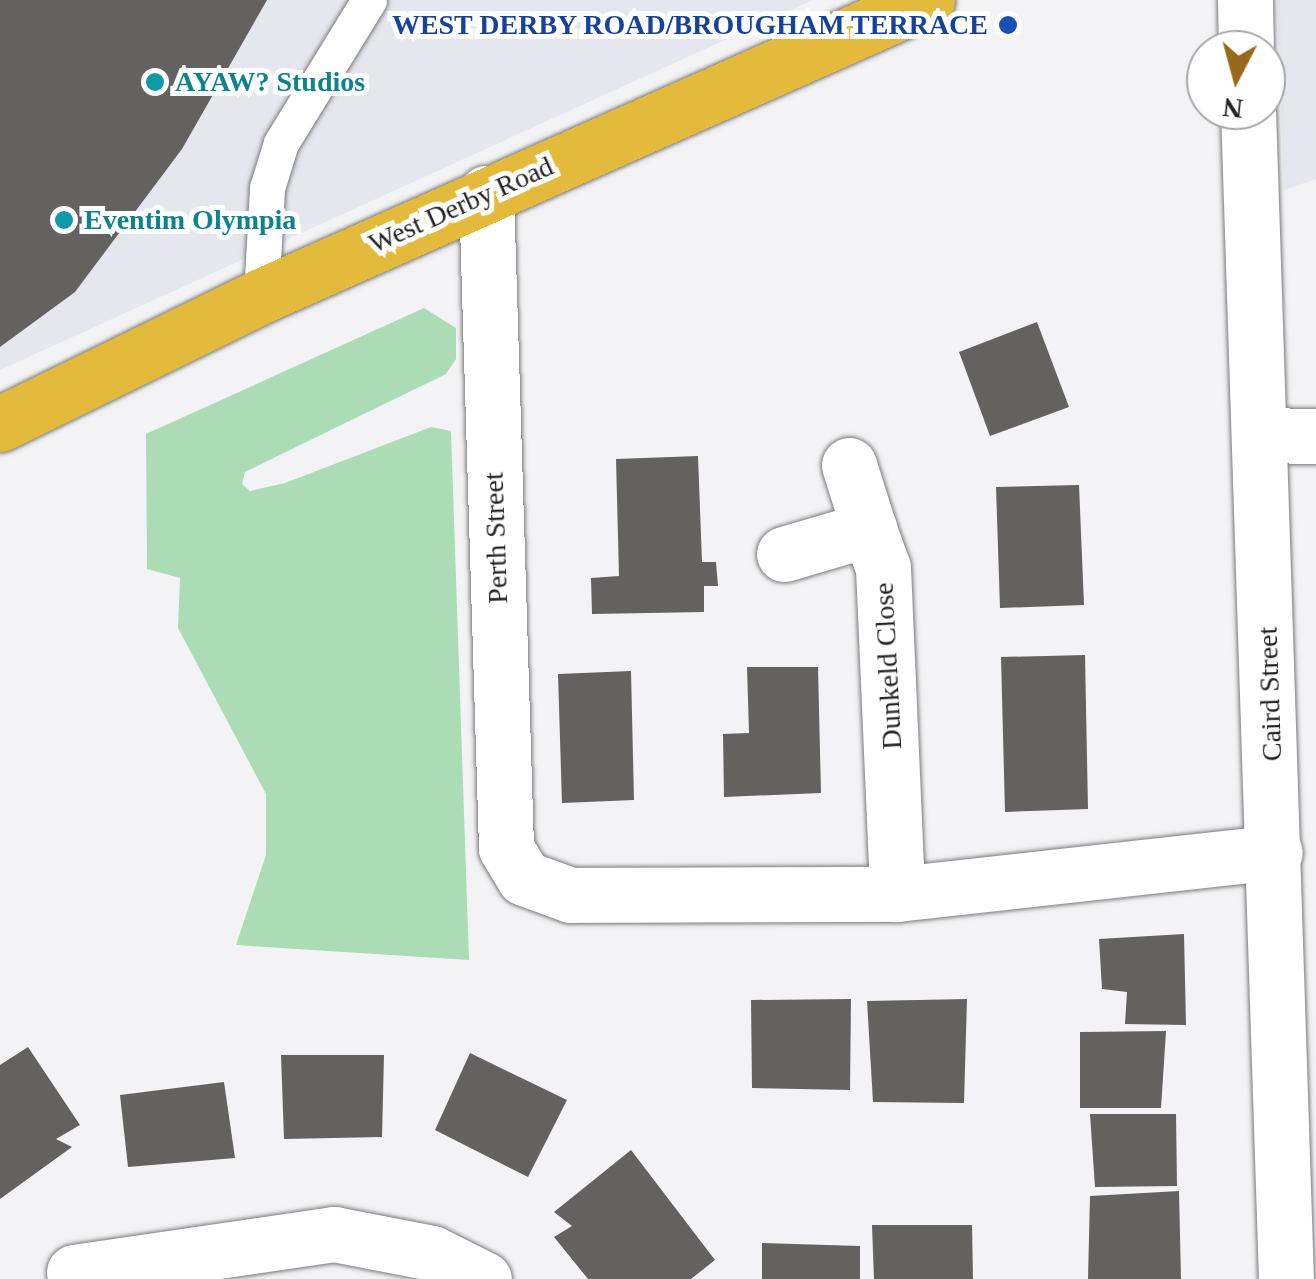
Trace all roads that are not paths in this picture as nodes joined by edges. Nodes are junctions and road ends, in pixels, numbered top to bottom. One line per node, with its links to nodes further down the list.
1 (369, 0): 7 (lane)
2 (928, 0): 6 (highway, West Derby Road)
3 (1244, 0): 4 (street)
4 (1245, 30)
5 (1249, 130): 9 (street, Caird Street)
6 (486, 193): 7 (highway, West Derby Road); 15 (street, Perth Street)
7 (260, 296): 8 (highway, West Derby Road)
8 (0, 424)
9 (1260, 434): 10 (street); 14 (street, Caird Street)
10 (1316, 436)
11 (849, 465): 12 (street, Dunkeld Close)
12 (869, 529): 13 (street); 15 (street, Dunkeld Close)
13 (784, 554)
14 (1275, 852): 15 (street); 18 (street, Caird Street)
15 (897, 894)
16 (74, 1272): 17 (street)
17 (484, 1279)
18 (1286, 1279)

